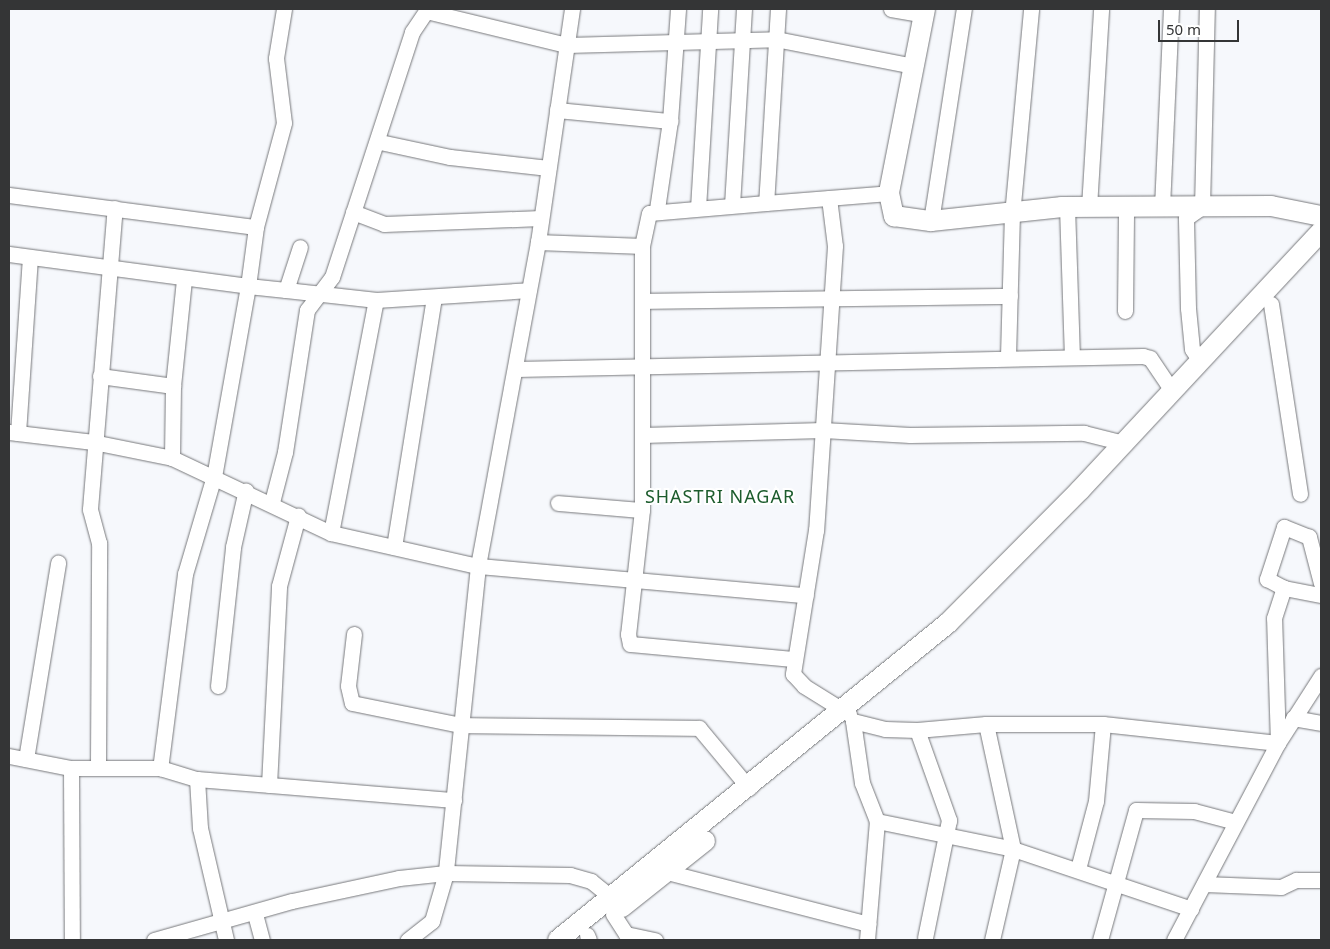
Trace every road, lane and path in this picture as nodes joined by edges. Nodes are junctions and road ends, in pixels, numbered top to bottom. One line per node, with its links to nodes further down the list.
1 (284, 9): 42 (street)
2 (572, 9): 18 (street)
3 (678, 9): 17 (street)
4 (710, 9): 16 (street)
5 (744, 9): 14 (street)
6 (778, 9): 15 (street)
7 (891, 9): 13 (street)
8 (964, 9): 41 (street)
9 (1031, 9): 38 (street)
10 (1101, 9): 31 (street)
11 (1171, 9): 33 (street)
12 (1207, 9): 29 (street)
13 (924, 12): 19 (main road)
14 (742, 39): 15 (street); 16 (street); 28 (street)
15 (776, 39): 19 (street); 27 (street)
16 (708, 42): 17 (street); 35 (street)
17 (675, 44): 18 (street); 21 (street)
18 (567, 45): 20 (street); 22 (street)
19 (914, 66): 24 (main road)
20 (557, 110): 21 (street); 23 (street)
21 (670, 121): 36 (street)
22 (380, 142): 23 (street); 37 (street)
23 (548, 168): 40 (street)
24 (889, 193): 26 (street); 41 (main road)
25 (9, 195): 34 (street)
26 (829, 198): 27 (street); 57 (street)
27 (766, 203): 28 (street)
28 (732, 205): 35 (street)
29 (1202, 206): 33 (main road); 39 (main road); 66 (street)
30 (1067, 207): 31 (main road); 38 (main road); 64 (street)
31 (1089, 207): 32 (main road)
32 (1126, 207): 33 (main road); 62 (street)
33 (1162, 207)
34 (116, 208): 42 (street); 50 (street)
35 (698, 208): 36 (street)
36 (657, 209): 45 (street)
37 (353, 212): 40 (street); 56 (street)
38 (1012, 212): 41 (main road); 55 (street)
39 (1321, 216)
40 (540, 218): 44 (street)
41 (931, 221)
42 (256, 227): 52 (street)
43 (1321, 232): 66 (main road)
44 (538, 242): 45 (street); 54 (street)
45 (642, 246): 60 (street)
46 (300, 247): 53 (street)
47 (1321, 251): 61 (main road)
48 (9, 254): 49 (street)
49 (30, 257): 50 (street); 73 (street)
50 (108, 267): 51 (street); 69 (street)
51 (184, 279): 52 (street); 70 (street)
52 (248, 286): 53 (street); 78 (street)
53 (286, 290): 56 (street)
54 (529, 290): 58 (street); 68 (street)
55 (1010, 296): 57 (street); 63 (street)
56 (317, 297): 59 (street); 81 (street)
57 (832, 297): 60 (street); 65 (street)
58 (434, 298): 59 (street); 86 (street)
59 (376, 300): 85 (street)
60 (644, 301): 67 (street)
61 (1271, 304): 80 (street); 98 (main road)
62 (1125, 311)
63 (1008, 356): 64 (street); 65 (street)
64 (1072, 357): 71 (street)
65 (828, 361): 67 (street); 72 (street)
66 (1200, 361): 71 (main road)
67 (640, 366): 68 (street); 74 (street)
68 (516, 369): 88 (street)
69 (100, 376): 70 (street); 75 (street)
70 (173, 386): 77 (street)
71 (1172, 392): 76 (main road)
72 (823, 430): 74 (street); 76 (street); 92 (street)
73 (13, 433): 75 (street)
74 (642, 435): 83 (street)
75 (94, 442): 77 (street); 108 (street)
76 (1124, 443): 98 (main road)
77 (172, 458): 78 (street)
78 (214, 476): 79 (street); 110 (street)
79 (246, 490): 81 (street); 97 (street)
80 (1300, 494)
81 (272, 502): 84 (street)
82 (558, 503): 83 (street)
83 (642, 510): 89 (street)
84 (298, 516): 85 (street); 112 (street)
85 (331, 533): 86 (street)
86 (394, 547): 88 (street)
87 (58, 563): 107 (street)
88 (478, 566): 89 (street); 101 (street)
89 (636, 580): 92 (street); 95 (street)
90 (1321, 583): 91 (street)
91 (1284, 588): 93 (street); 105 (street)
92 (806, 595): 95 (street)
93 (1321, 595)
94 (354, 634): 101 (street)
95 (793, 659): 98 (street)
96 (1321, 676): 99 (street)
97 (218, 686)
98 (850, 714): 104 (street); 113 (main road); 115 (street); 120 (main road)
99 (1294, 718): 100 (street); 105 (street)
100 (1321, 723)
101 (462, 724): 113 (street); 114 (street)
102 (986, 724): 103 (street); 104 (street); 118 (street)
103 (1103, 724): 105 (street); 119 (street)
104 (917, 730): 117 (street)
105 (1278, 742): 116 (street)
106 (9, 756): 107 (street)
107 (26, 759): 109 (street)
108 (98, 764): 109 (street); 110 (street)
109 (71, 768): 132 (street)
110 (160, 768): 111 (street)
111 (197, 779): 112 (street); 128 (street)
112 (269, 785): 114 (street)
113 (749, 788): 125 (main road)
114 (454, 800): 121 (street)
115 (877, 821): 117 (street); 129 (street)
116 (1236, 822): 123 (street); 124 (street)
117 (948, 833): 118 (street); 131 (street)
118 (1013, 849): 119 (street); 140 (street)
119 (1078, 869): 123 (street)
120 (667, 872): 125 (main road); 129 (street)
121 (446, 873): 125 (street); 127 (street); 136 (street)
122 (1321, 880): 124 (street)
123 (1119, 881): 126 (street); 141 (street)
124 (1204, 884): 126 (street)
125 (616, 906): 130 (main road); 137 (main road); 138 (street)
126 (1191, 909): 142 (street)
127 (255, 914): 128 (street); 135 (street)
128 (223, 923): 133 (street); 134 (street)
129 (868, 924): 139 (street)
130 (586, 938)
131 (925, 938)
132 (72, 940)
133 (156, 940)
134 (226, 940)
135 (262, 940)
136 (408, 940)
137 (558, 940)
138 (655, 940)
139 (867, 940)
140 (992, 940)
141 (1100, 940)
142 (1174, 940)

